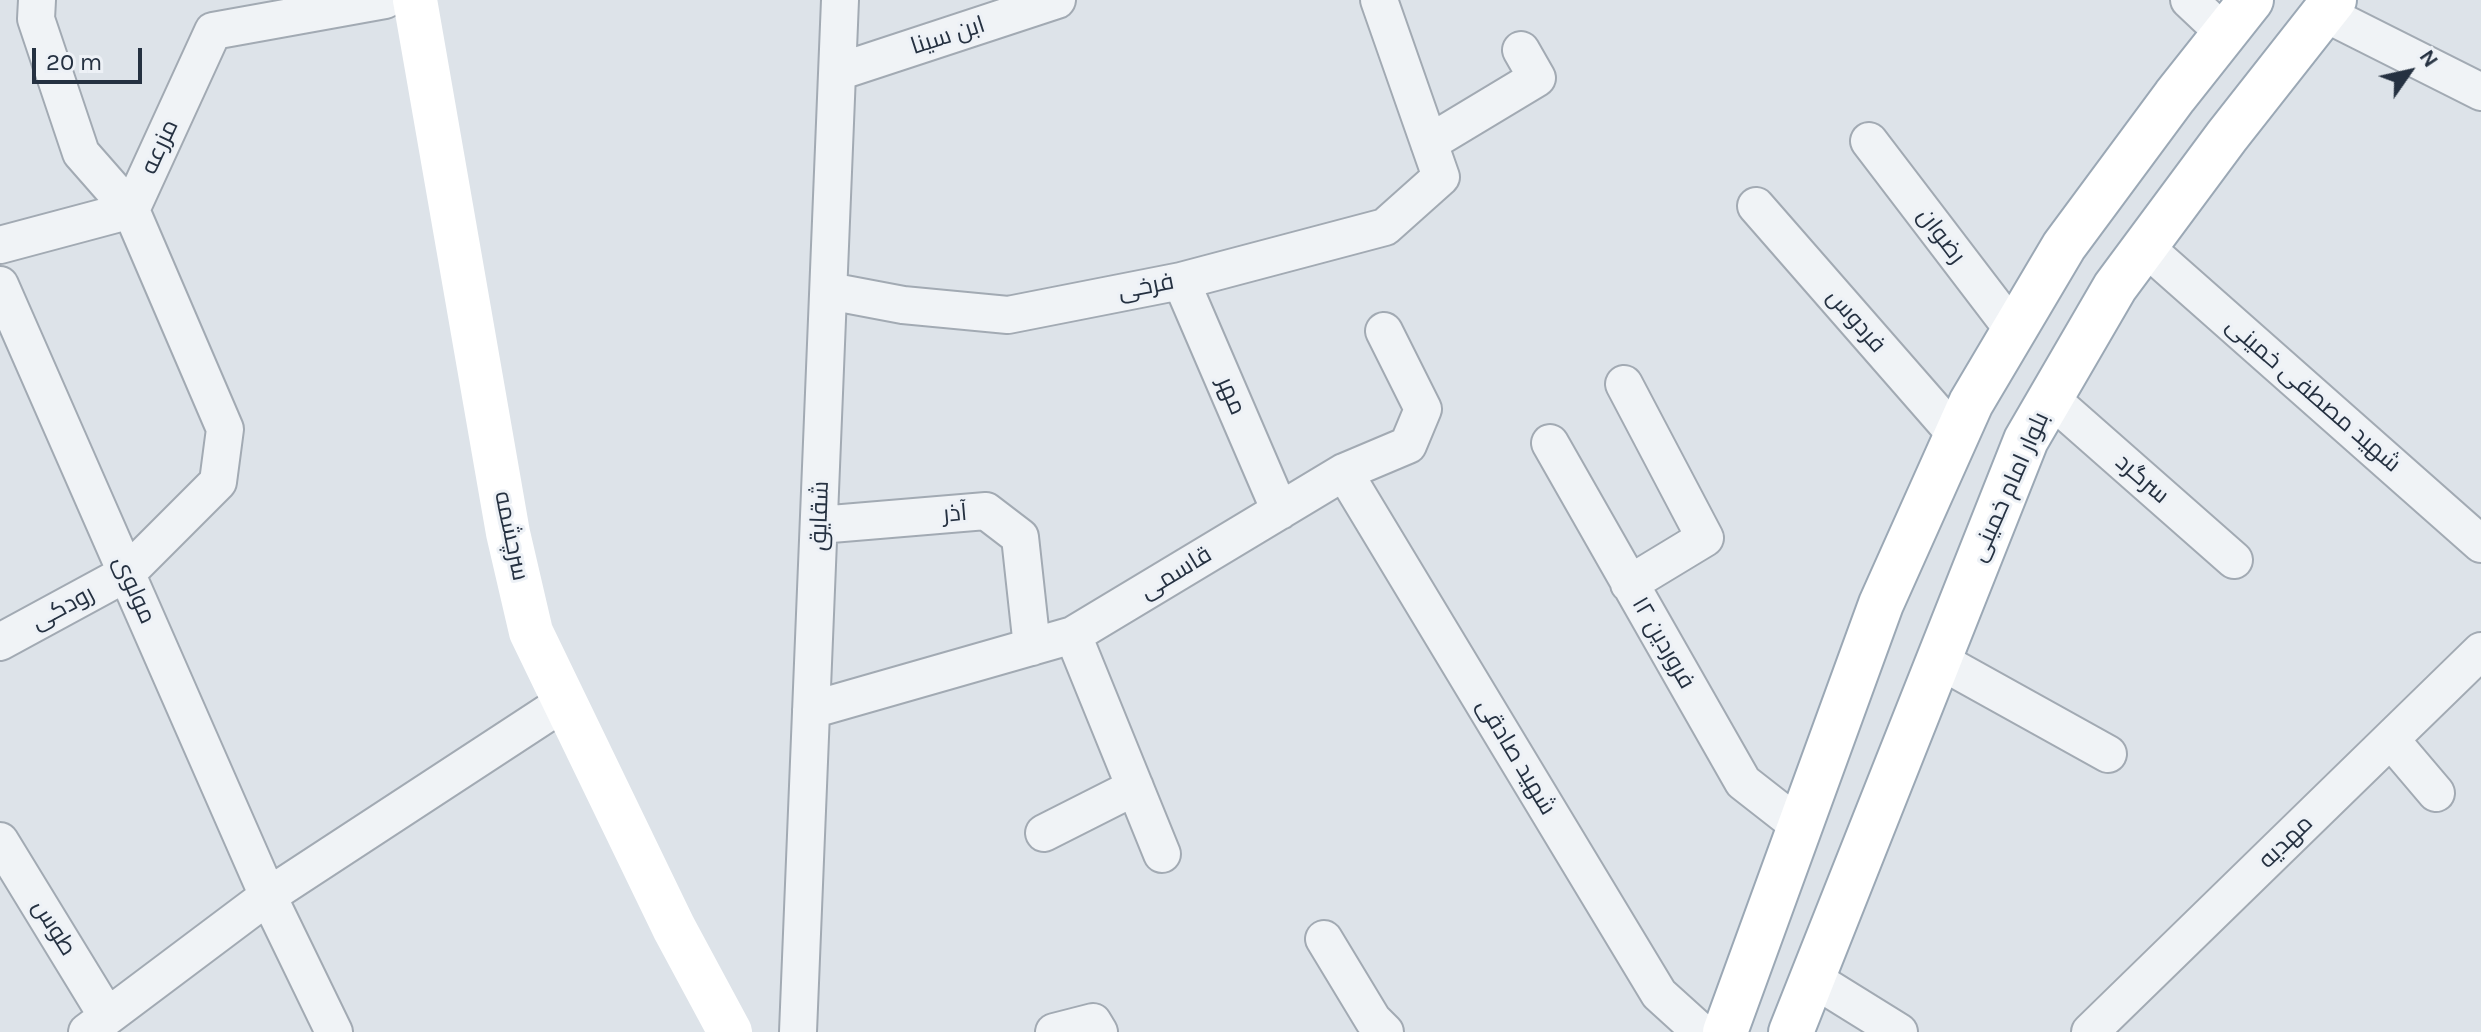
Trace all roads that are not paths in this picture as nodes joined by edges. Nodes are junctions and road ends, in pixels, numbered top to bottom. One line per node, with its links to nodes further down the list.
1 (37, 0): 17 (street, رودکی)
2 (385, 0): 17 (street, مزرعه)
3 (415, 0): 41 (main road, سرچشمه)
4 (840, 0): 12 (street, شقایق)
5 (1379, 0): 15 (street)
6 (2189, 0): 10 (street)
7 (2251, 0): 10 (main road)
8 (1045, 2): 12 (street, ابن سینا)
9 (2329, 6): 13 (street); 19 (main road, بلوار امام خمینی)
10 (2224, 33): 24 (main road)
11 (1521, 50): 15 (street)
12 (838, 72): 22 (street, شقایق)
13 (2481, 92)
14 (1869, 141): 24 (street, رضوان)
15 (1429, 143): 20 (street, فرخی)
16 (1756, 206): 27 (street, فردوس)
17 (131, 210): 18 (street); 34 (street, رودکی)
18 (0, 245)
19 (2145, 247): 26 (main road, بلوار امام خمینی); 32 (street, شهید مصطفی خمینی)
20 (1181, 281): 22 (street, فرخی); 30 (street, مهر)
21 (0, 285): 34 (street, مولوی)
22 (829, 291): 31 (street, شقایق)
23 (1384, 331): 29 (street, قاسمی)
24 (2014, 331): 27 (main road)
25 (1624, 384): 35 (street)
26 (2050, 398): 33 (street, سرگرد); 40 (main road, بلوار امام خمینی)
27 (1957, 436): 47 (main road)
28 (1550, 443): 35 (street, ۱۲ فروردین)
29 (1344, 472): 30 (street, قاسمی); 61 (street, شهید صادقی)
30 (1280, 511): 36 (street, قاسمی)
31 (819, 525): 38 (street, آذر); 42 (street, شقایق)
32 (2481, 544)
33 (2234, 560)
34 (127, 573): 37 (street, رودکی); 51 (street, مولوی)
35 (1629, 584): 47 (street, ۱۲ فروردین)
36 (1073, 635): 38 (street, قاسمی); 45 (street)
37 (0, 642)
38 (1032, 647): 42 (street, قاسمی)
39 (2481, 651): 43 (street, مهدیه)
40 (1937, 659): 44 (street); 53 (main road, بلوار امام خمینی)
41 (563, 703): 51 (street); 56 (main road, سرچشمه)
42 (811, 710): 57 (street, شقایق)
43 (2391, 740): 46 (street); 65 (street, مهدیه)
44 (2108, 754)
45 (1135, 787): 48 (street); 50 (street)
46 (2436, 793)
47 (1798, 825): 62 (main road)
48 (1044, 833)
49 (0, 841): 54 (street, طوس)
50 (1162, 854)
51 (268, 896): 54 (street); 55 (street, مولوی)
52 (1324, 939): 60 (street)
53 (1812, 978): 63 (main road, بلوار امام خمینی); 64 (street)
54 (97, 1024)
55 (334, 1032)
56 (730, 1032)
57 (798, 1032)
58 (1054, 1032): 59 (street)
59 (1099, 1032)
60 (1385, 1032)
61 (1701, 1032)
62 (1725, 1032)
63 (1791, 1032)
64 (1899, 1032)
65 (2090, 1032)

